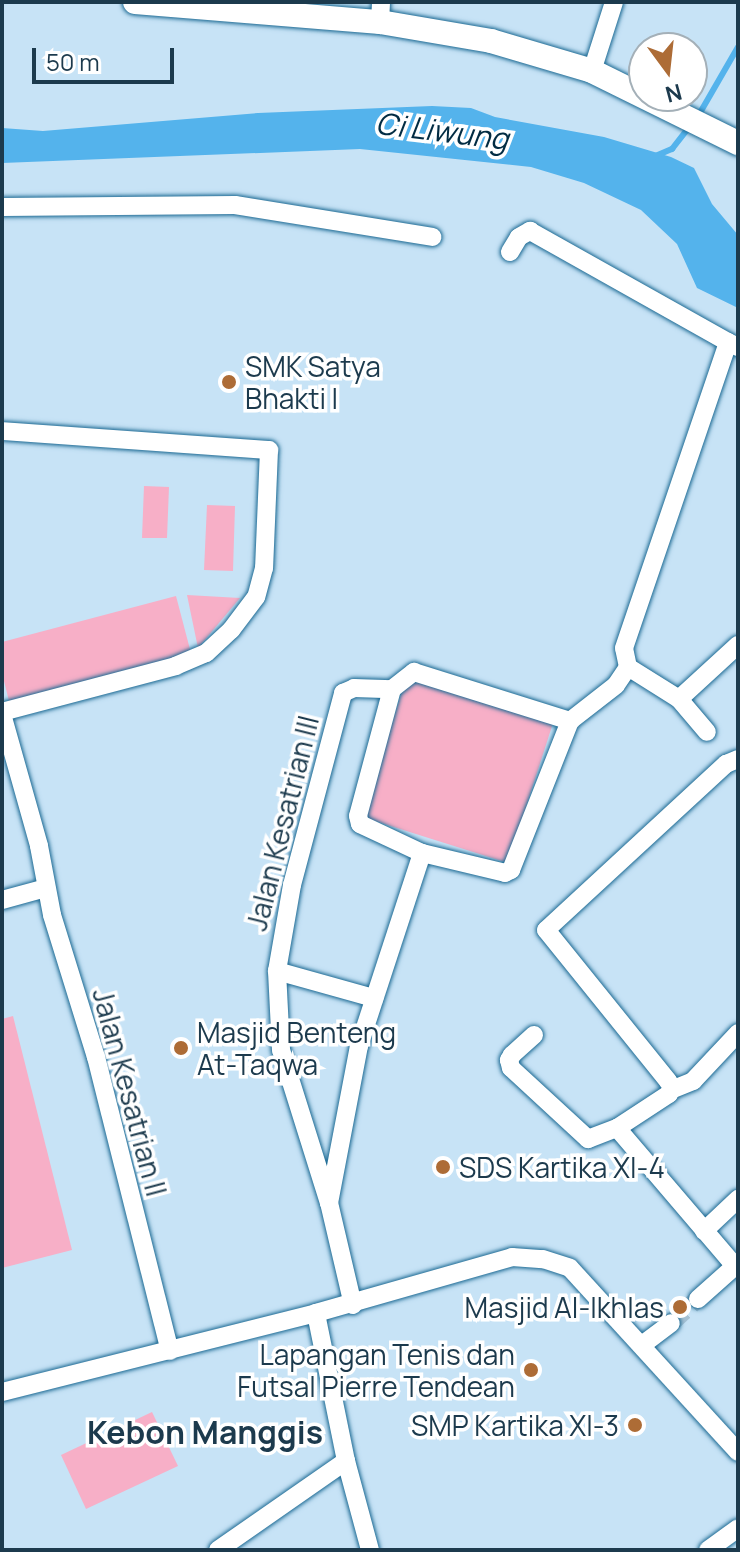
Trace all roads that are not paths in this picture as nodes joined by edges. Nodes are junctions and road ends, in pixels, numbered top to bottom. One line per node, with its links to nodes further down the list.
1 (135, 2): 3 (street)
2 (614, 2): 4 (street)
3 (380, 12): 4 (street)
4 (592, 71): 5 (street)
5 (738, 143)
6 (2, 207): 7 (street)
7 (432, 237)
8 (510, 252): 9 (street)
9 (733, 344): 12 (street)
10 (2, 431): 15 (street)
11 (738, 645): 14 (street)
12 (628, 667): 14 (street); 16 (street)
13 (392, 689): 16 (street, Jalan Kesatrian III); 19 (street); 22 (street, Jalan Kesatrian III)
14 (679, 699): 17 (street)
15 (2, 713): 20 (street, Jalan Kesatrian II)
16 (570, 721): 19 (street)
17 (707, 732)
18 (738, 759): 26 (street)
19 (422, 853): 23 (street)
20 (46, 888): 21 (street); 37 (street, Jalan Kesatrian II)
21 (2, 900)
22 (277, 971): 23 (street); 29 (street, Jalan Kesatrian III)
23 (374, 998): 29 (street)
24 (738, 1033): 26 (street)
25 (534, 1035): 27 (street)
26 (671, 1090): 27 (street)
27 (617, 1128): 30 (street)
28 (738, 1199): 30 (street)
29 (329, 1203): 33 (street, Jalan Kesatrian III)
30 (704, 1231): 31 (street)
31 (737, 1267): 32 (street)
32 (698, 1299)
33 (353, 1305): 34 (street); 36 (street)
34 (316, 1313): 37 (street); 40 (street)
35 (671, 1323): 36 (street)
36 (642, 1345): 39 (street)
37 (170, 1351): 38 (street)
38 (2, 1392)
39 (738, 1452)
40 (346, 1461): 42 (street); 43 (street)
41 (738, 1528): 44 (street)
42 (218, 1550)
43 (370, 1550)
44 (708, 1550)

